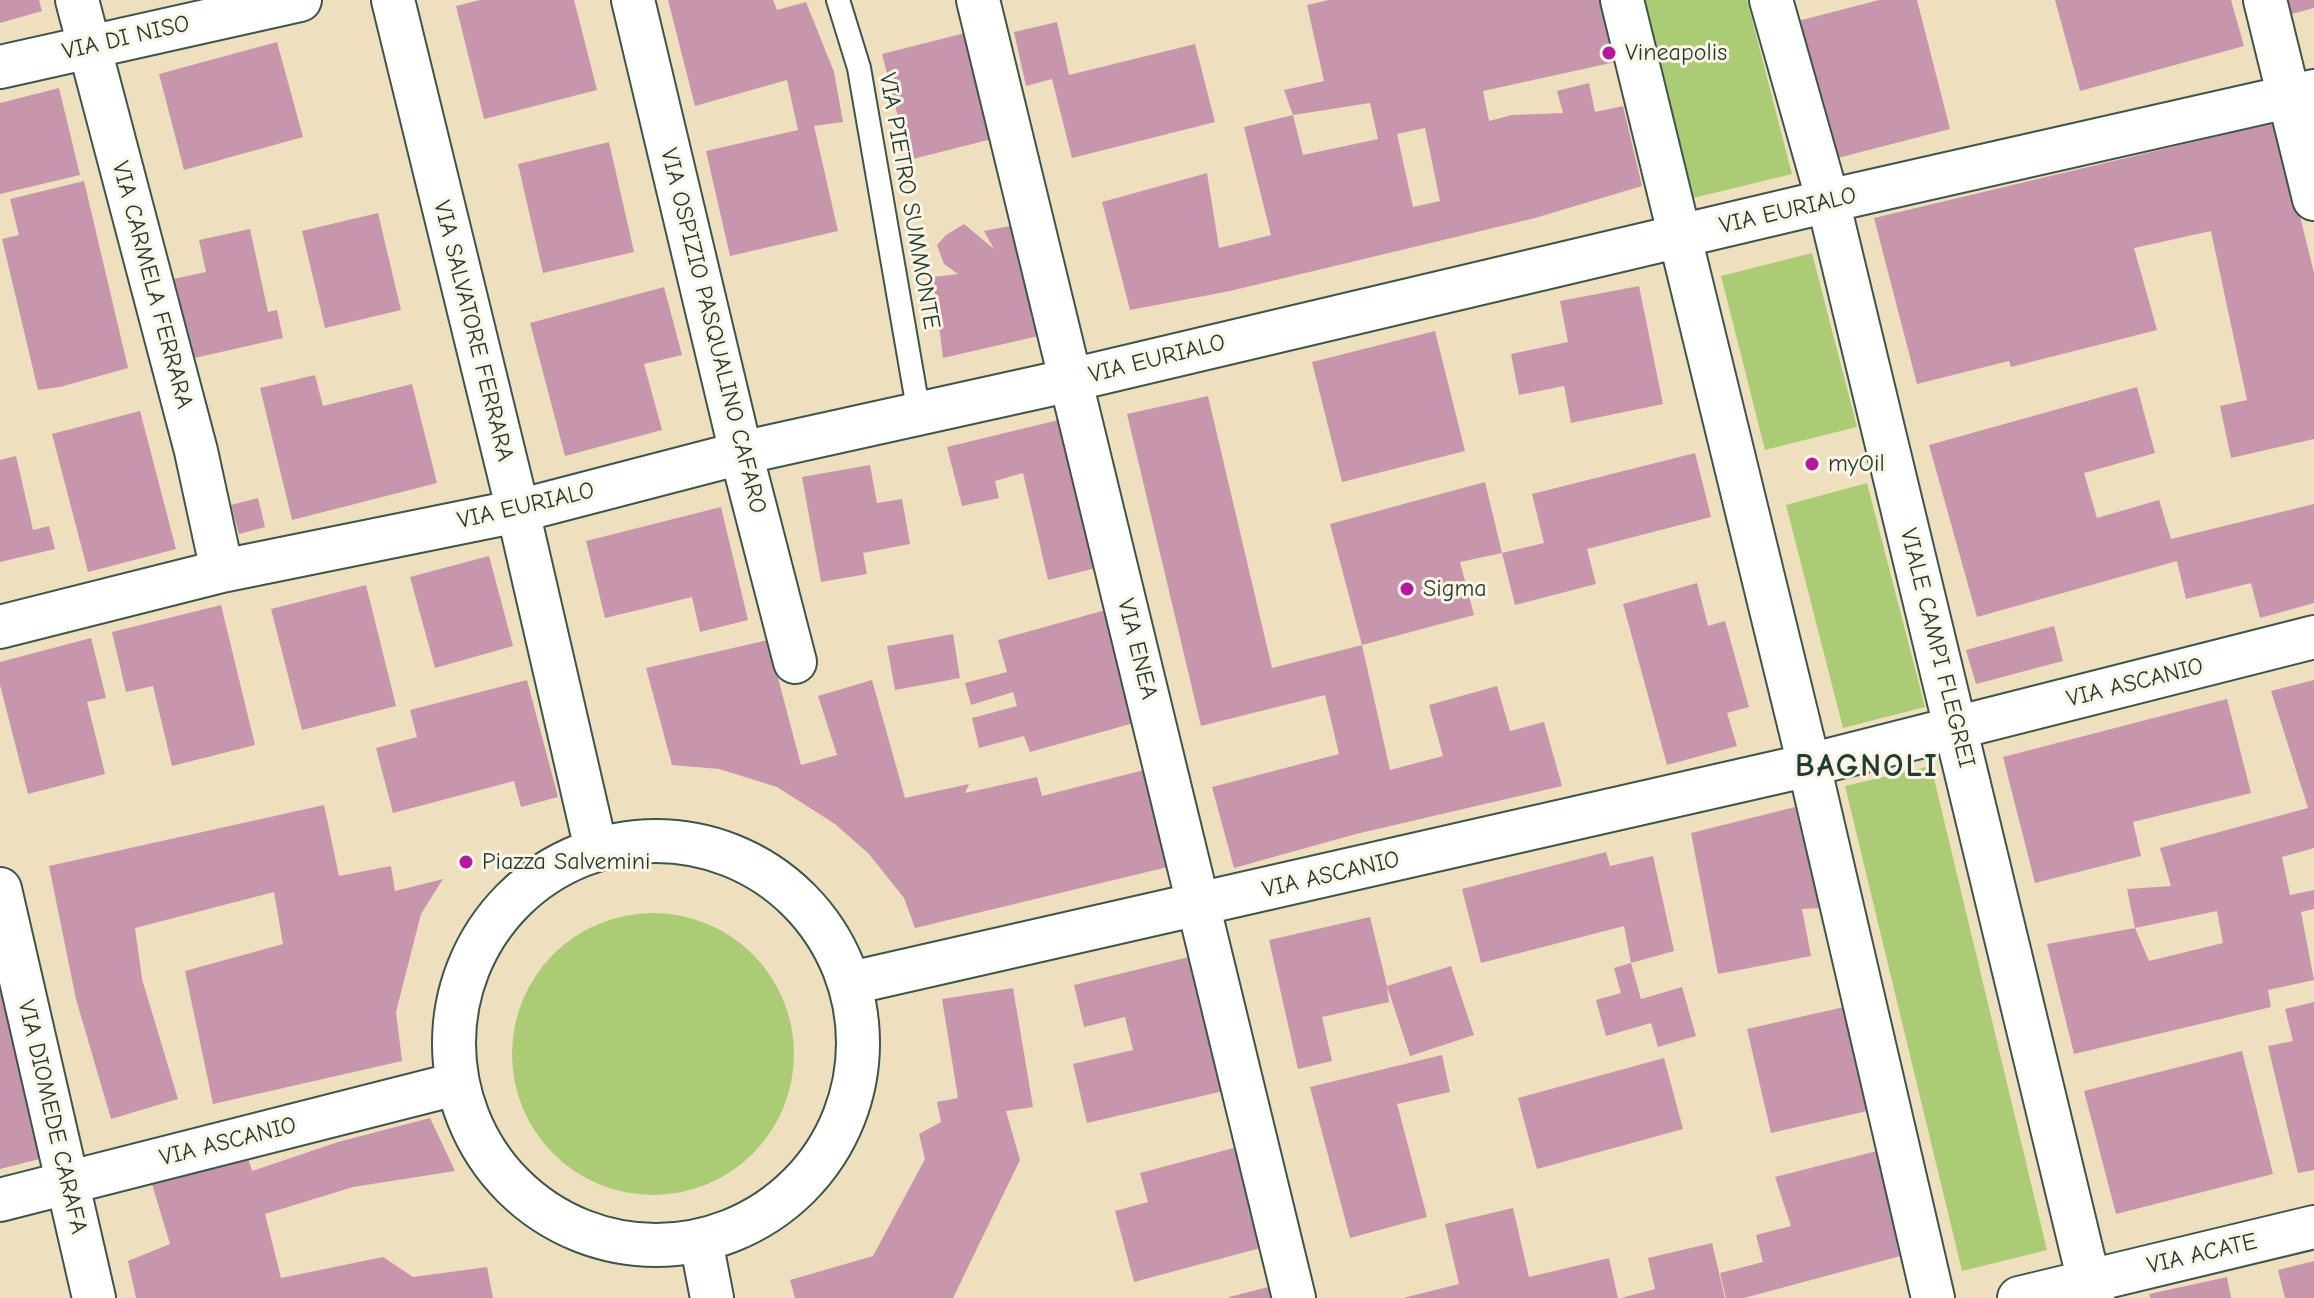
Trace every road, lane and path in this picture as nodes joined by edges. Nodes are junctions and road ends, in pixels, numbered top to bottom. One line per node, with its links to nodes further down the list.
1 (77, 0): 10 (street, VIA CARMELA FERRARA)
2 (300, 0): 10 (street, VIA DI NISO)
3 (393, 0): 19 (street, VIA SALVATORE FERRARA)
4 (633, 0): 18 (street, VIA OSPIZIO PASQUALINO CAFARO)
5 (838, 0): 17 (lane, VIA PIETRO SUMMONTE)
6 (978, 0): 16 (street, VIA ENEA)
7 (1622, 0): 15 (street)
8 (1771, 0): 14 (street, VIALE CAMPI FLEGREI)
9 (2265, 0): 12 (street)
10 (90, 45): 11 (street, VIA DI NISO); 20 (street, VIA CARMELA FERRARA)
11 (0, 67)
12 (2301, 94): 13 (street); 14 (street, VIA EURIALO)
13 (2314, 199)
14 (1828, 201): 15 (street, VIA EURIALO); 24 (street, VIALE CAMPI FLEGREI)
15 (1678, 237): 16 (street, VIA EURIALO); 25 (street)
16 (1071, 380): 17 (street, VIA EURIALO); 28 (street, VIA ENEA)
17 (919, 414): 18 (street, VIA EURIALO)
18 (741, 453): 19 (street, VIA EURIALO); 23 (street, VIA OSPIZIO PASQUALINO CAFARO)
19 (518, 511): 20 (street, VIA EURIALO); 26 (street, VIA SALVATORE FERRARA)
20 (222, 571): 21 (street, VIA EURIALO)
21 (0, 627)
22 (2314, 637): 24 (street, VIA ASCANIO)
23 (795, 662)
24 (1957, 729): 25 (street, VIA ASCANIO); 35 (street, VIALE CAMPI FLEGREI)
25 (1809, 765): 28 (street, VIA ASCANIO); 39 (street)
26 (596, 849): 29 (street); 30 (street)
27 (0, 889): 31 (street, VIA DIOMEDE CARAFA)
28 (1199, 906): 29 (street, VIA ASCANIO); 38 (street, VIA ENEA)
29 (851, 983): 34 (street)
30 (456, 1084): 31 (street, VIA ASCANIO); 34 (street)
31 (68, 1183): 32 (street, VIA ASCANIO); 36 (street, VIA DIOMEDE CARAFA)
32 (0, 1200)
33 (2314, 1227): 35 (street, VIA ACATE)
34 (701, 1241): 37 (street)
35 (2091, 1290): 40 (street, VIA ACATE)
36 (94, 1298)
37 (712, 1298)
38 (1294, 1298)
39 (1933, 1298)
40 (2019, 1298)

